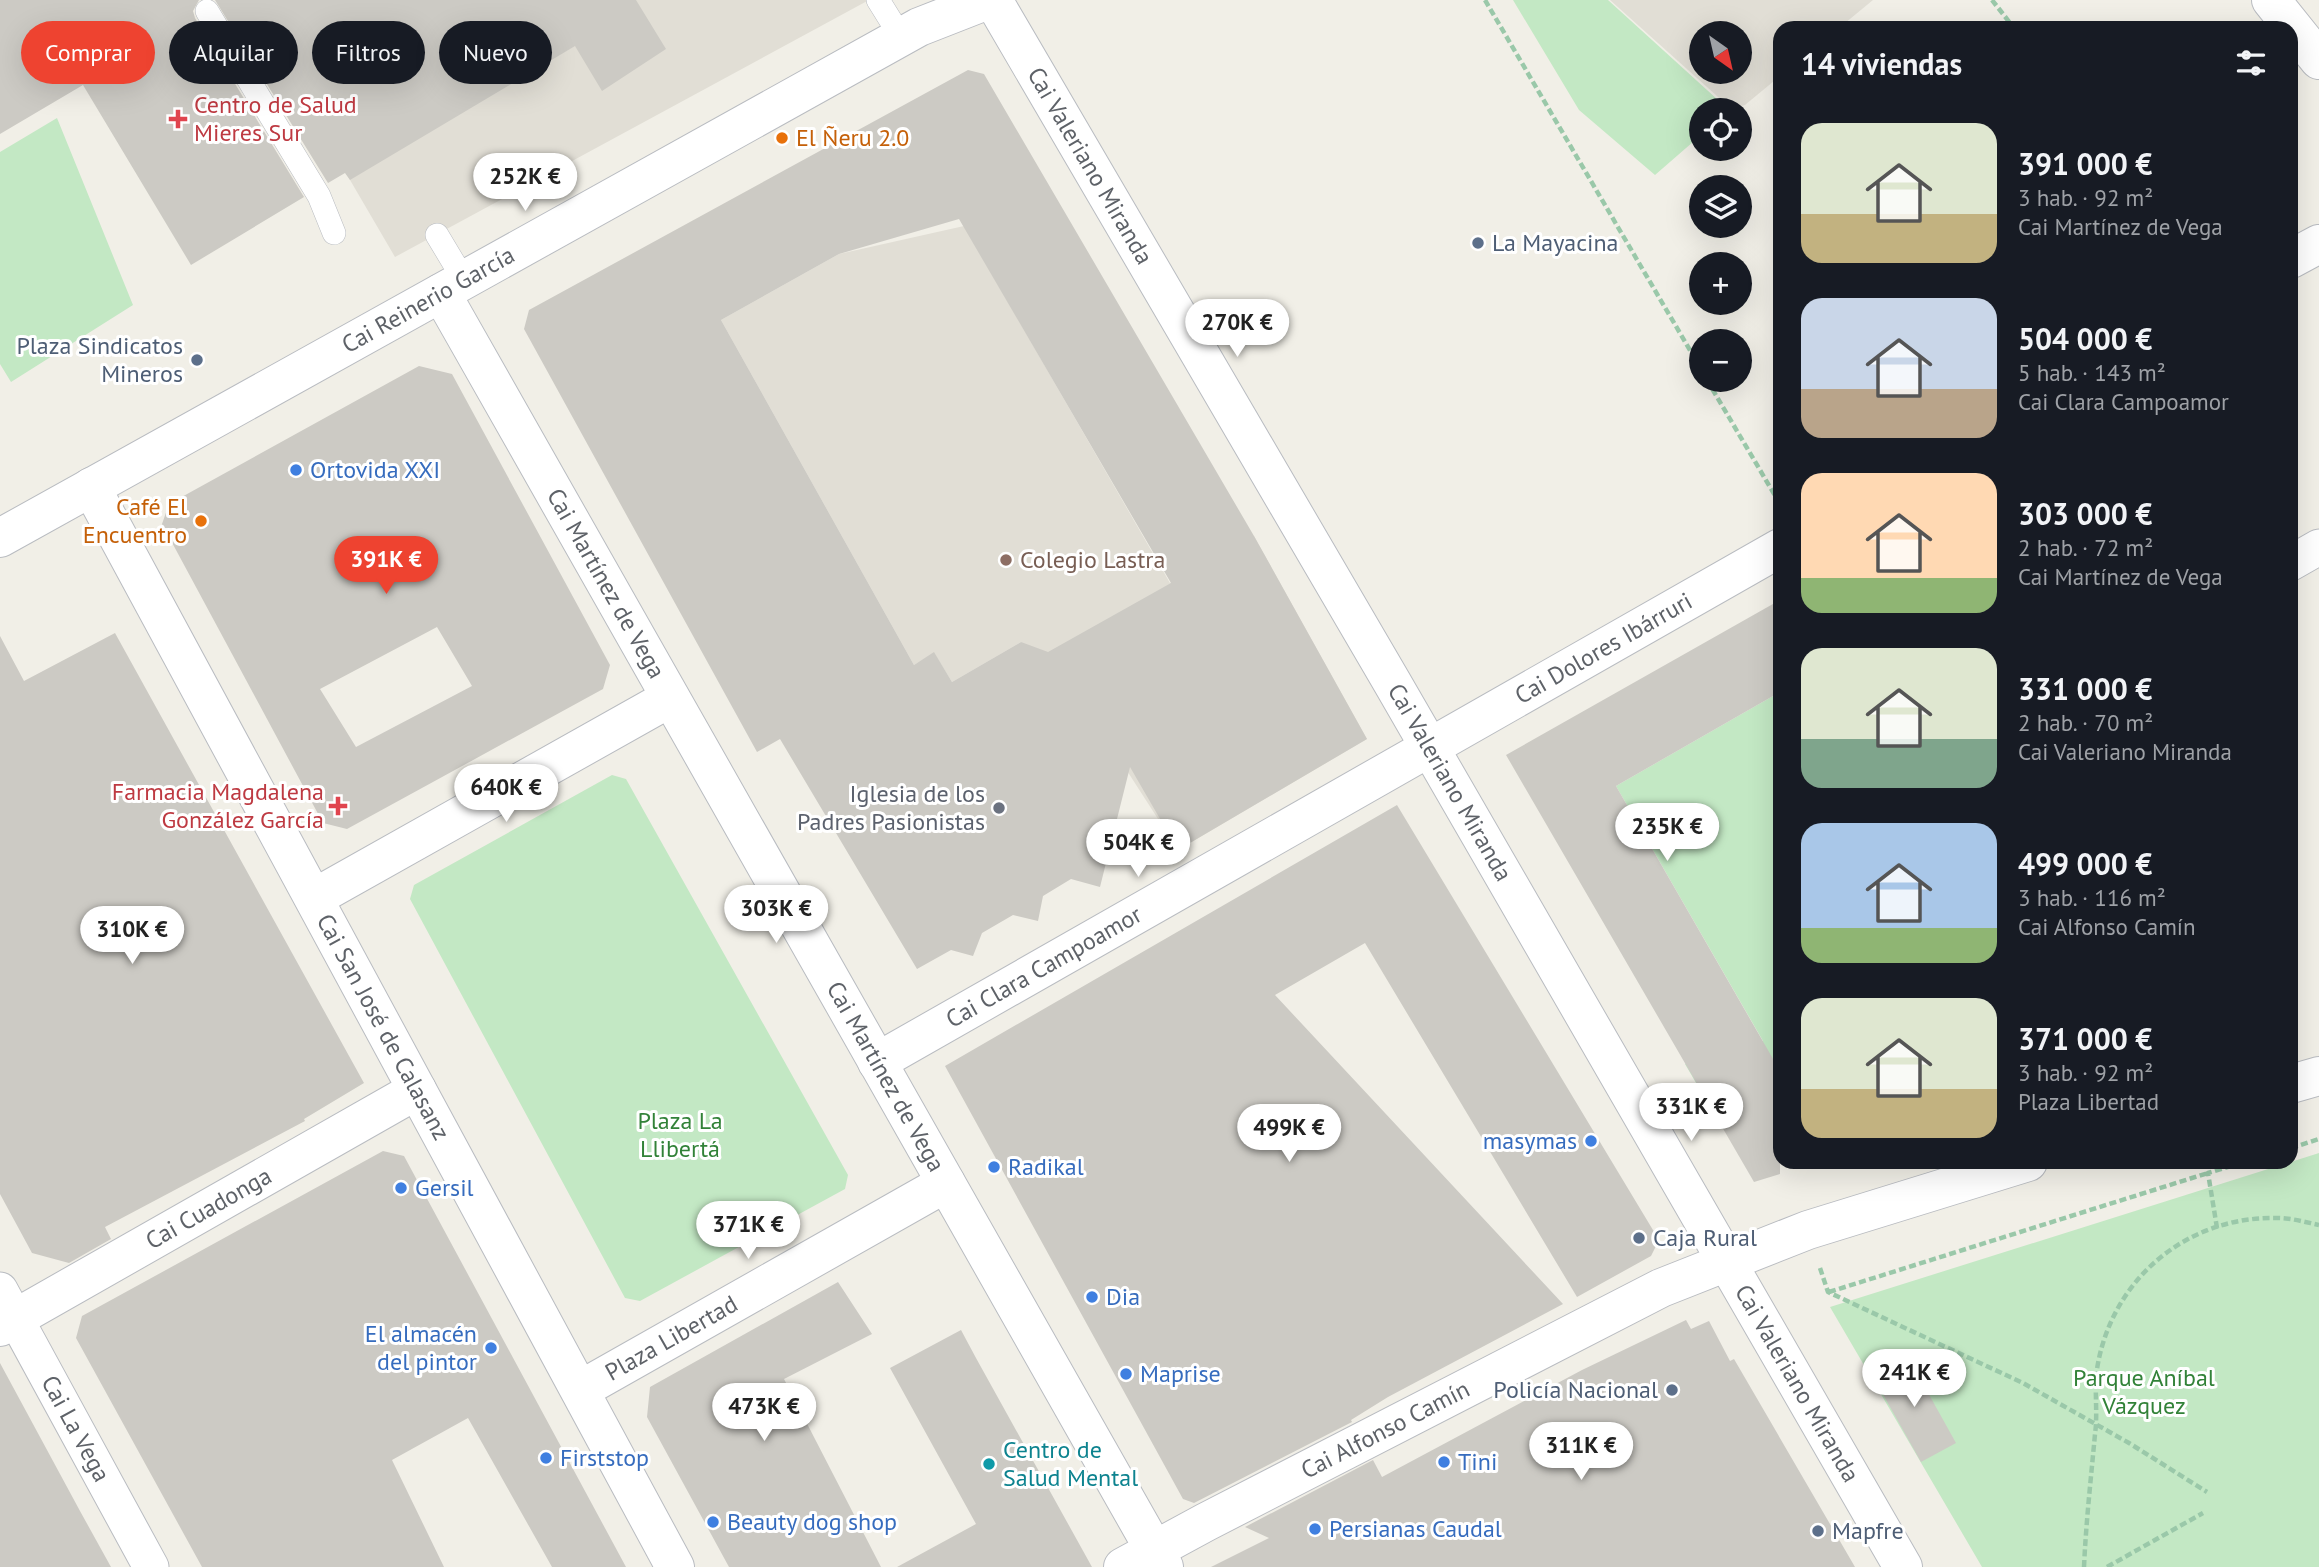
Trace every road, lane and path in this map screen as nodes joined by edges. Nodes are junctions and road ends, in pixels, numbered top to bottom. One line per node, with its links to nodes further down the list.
1 (878, 0): 10 (lane)
2 (990, 0): 10 (street, Cai Reinerio García); 26 (street, Cai Valeriano Miranda)
3 (1485, 0): 17 (path)
4 (1992, 0): 7 (path)
5 (2271, 0): 8 (street)
6 (207, 11): 12 (lane)
7 (2008, 21)
8 (2288, 21)
9 (2298, 34): 11 (street)
10 (901, 37): 16 (street, Cai Reinerio García)
11 (2319, 60)
12 (334, 233)
13 (437, 234): 16 (lane)
14 (2319, 244): 15 (street)
15 (2298, 255)
16 (452, 287): 19 (street, Cai Reinerio García); 25 (street, Cai Martínez de Vega)
17 (1689, 348)
18 (1714, 392): 20 (path)
19 (91, 487): 21 (street, Cai Reinerio García); 27 (street, Cai San José de Calasanz)
20 (1773, 492)
21 (0, 538)
22 (2319, 547): 24 (street)
23 (1773, 552): 26 (street, Cai Dolores Ibárruri)
24 (2298, 560)
25 (670, 698): 27 (street); 28 (street, Cai Martínez de Vega)
26 (1430, 749): 28 (street, Cai Clara Campoamor); 40 (street, Cai Valeriano Miranda)
27 (314, 898): 31 (street, Cai San José de Calasanz)
28 (877, 1062): 37 (street, Cai Martínez de Vega)
29 (2319, 1076): 30 (street)
30 (2298, 1082)
31 (417, 1090): 41 (street, Cai Cuadonga); 42 (street, Cai San José de Calasanz)
32 (2319, 1139): 33 (path)
33 (2298, 1146)
34 (2005, 1169): 40 (street, Cai Alfonso Camín)
35 (2221, 1169): 36 (path)
36 (2208, 1173): 39 (path); 43 (path)
37 (946, 1183): 42 (street, Plaza Libertad); 46 (street, Cai Martínez de Vega)
38 (2319, 1225): 39 (path)
39 (2217, 1228): 43 (path)
40 (1725, 1261): 46 (street, Cai Alfonso Camín); 49 (street, Cai Valeriano Miranda)
41 (5, 1312): 47 (street, Cai La Vega)
42 (580, 1390): 48 (street, Cai San José de Calasanz)
43 (2096, 1424): 44 (path); 50 (path)
44 (2207, 1492)
45 (2203, 1513): 51 (path)
46 (1147, 1561)
47 (150, 1567)
48 (675, 1567)
49 (1903, 1567)
50 (2084, 1567)
51 (2107, 1567)

